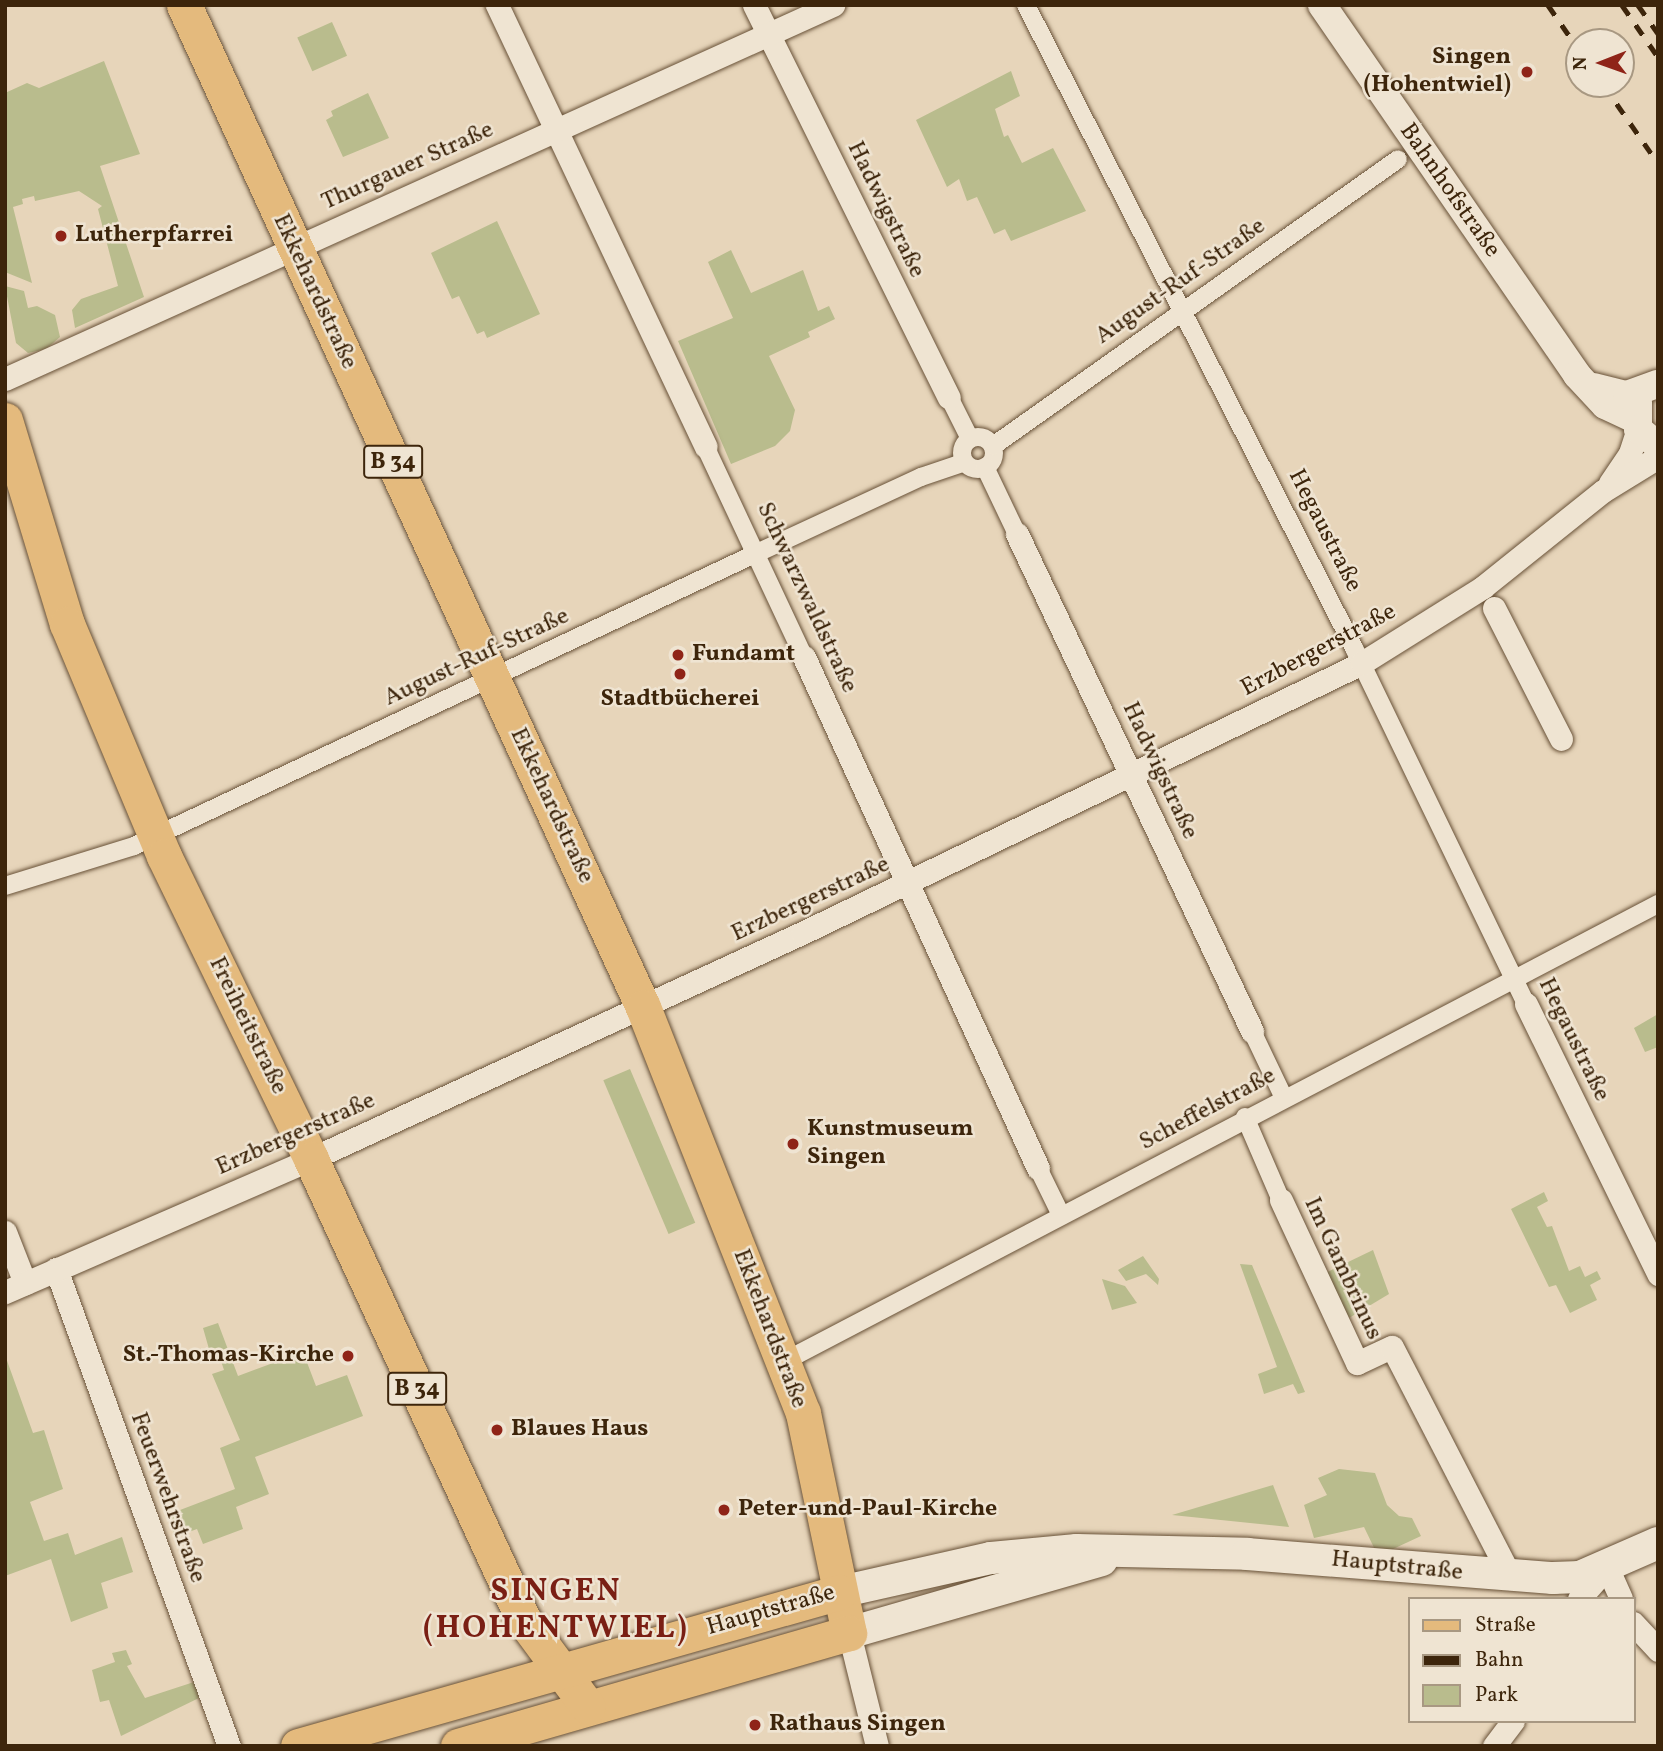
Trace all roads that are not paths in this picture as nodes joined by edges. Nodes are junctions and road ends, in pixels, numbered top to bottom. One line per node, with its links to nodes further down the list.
1 (184, 5): 10 (main road, Ekkehardstraße / B 34)
2 (497, 5): 8 (street, Schwarzwaldstraße)
3 (754, 5): 7 (street, Hadwigstraße)
4 (833, 5): 7 (street, Thurgauer Straße)
5 (1026, 5): 11 (street, Hegaustraße)
6 (1322, 5): 12 (street, Bahnhofstraße)
7 (768, 35): 8 (street, Thurgauer Straße); 15 (street, Hadwigstraße)
8 (556, 131): 10 (street, Thurgauer Straße); 19 (street, Schwarzwaldstraße)
9 (1398, 159): 11 (street, August-Ruf-Straße)
10 (292, 246): 13 (street, Thurgauer Straße); 30 (main road, Ekkehardstraße / B 34)
11 (1180, 312): 20 (street, August-Ruf-Straße); 29 (street, Hegaustraße)
12 (1577, 375): 14 (street, Bahnhofstraße); 17 (street, Bahnhofstraße)
13 (5, 379)
14 (1651, 387): 17 (street, Bahnhofstraße)
15 (949, 397): 18 (street, Hadwigstraße)
16 (5, 420): 33 (main road, Freiheitstraße / B 34)
17 (1643, 431): 24 (street, Erzbergerstraße)
18 (970, 439): 20 (street); 22 (street)
19 (705, 446): 26 (street, Schwarzwaldstraße)
20 (993, 446): 23 (street)
21 (1658, 457): 24 (street, Erzbergerstraße)
22 (965, 463): 23 (street, August-Ruf-Straße); 26 (street, August-Ruf-Straße)
23 (985, 467): 25 (street, Hadwigstraße)
24 (1604, 491): 29 (street, Erzbergerstraße)
25 (1017, 534): 32 (street, Hadwigstraße)
26 (757, 553): 28 (street, Schwarzwaldstraße); 30 (street, August-Ruf-Straße)
27 (1494, 608): 31 (street)
28 (804, 657): 34 (street, Schwarzwaldstraße)
29 (1362, 663): 32 (street, Erzbergerstraße); 37 (street, Hegaustraße)
30 (493, 678): 33 (street, August-Ruf-Straße); 39 (main road, Ekkehardstraße / B 34)
31 (1561, 739)
32 (1130, 774): 34 (street, Erzbergerstraße); 40 (street, Hadwigstraße)
33 (155, 836): 35 (street, August-Ruf-Straße); 43 (main road, Freiheitstraße / B 34)
34 (910, 883): 39 (street, Erzbergerstraße); 44 (street, Schwarzwaldstraße)
35 (5, 886)
36 (1658, 904): 37 (street, Scheffelstraße)
37 (1514, 979): 38 (street, Hegaustraße); 41 (street, Scheffelstraße)
38 (1526, 1004): 49 (street, Hegaustraße)
39 (643, 1007): 43 (street, Erzbergerstraße); 51 (main road, Ekkehardstraße / B 34)
40 (1252, 1031): 41 (street, Hadwigstraße)
41 (1284, 1098): 42 (street, Scheffelstraße)
42 (1245, 1117): 45 (street, Im Gambrinus); 46 (street, Scheffelstraße)
43 (311, 1159): 48 (street, Erzbergerstraße); 59 (main road, Freiheitstraße / B 34)
44 (1038, 1168): 46 (street, Schwarzwaldstraße)
45 (1281, 1200): 55 (street, Im Gambrinus)
46 (1061, 1215): 51 (street, Scheffelstraße)
47 (5, 1232): 50 (street)
48 (56, 1269): 50 (street, Erzbergerstraße); 67 (street, Feuerwehrstraße)
49 (1658, 1274)
50 (15, 1288)
51 (783, 1362): 56 (main road, Ekkehardstraße / B 34)
52 (1658, 1543): 54 (main road, Hauptstraße)
53 (1130, 1552): 55 (main road, Hauptstraße); 56 (main road, Hauptstraße); 61 (main road, Hauptstraße)
54 (1606, 1567): 55 (main road, Hauptstraße); 57 (street); 58 (street)
55 (1511, 1578)
56 (840, 1592): 61 (main road, Ekkehardstraße / B 34); 63 (main road, Hauptstraße)
57 (1581, 1597)
58 (1620, 1597)
59 (523, 1619): 63 (main road, Freiheitstraße / B 34); 64 (main road)
60 (1635, 1625): 62 (street)
61 (849, 1633): 65 (main road, Hauptstraße); 70 (street)
62 (1658, 1650)
63 (558, 1671): 64 (main road, Hauptstraße); 65 (main road, Freiheitstraße / B 34)
64 (494, 1687): 68 (main road, Hauptstraße)
65 (588, 1707): 69 (main road, Hauptstraße)
66 (1511, 1723): 71 (street)
67 (229, 1746)
68 (298, 1746)
69 (458, 1746)
70 (877, 1746)
71 (1494, 1746)

